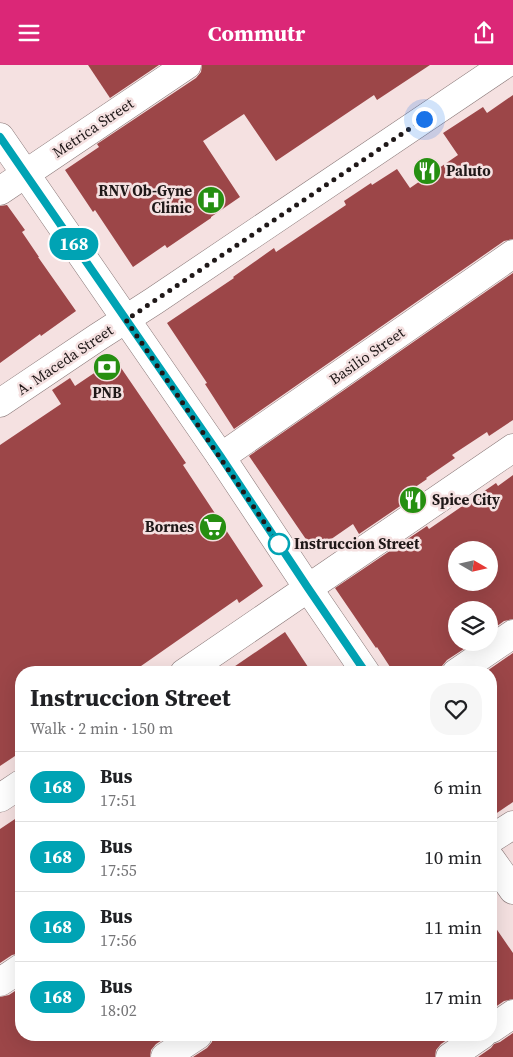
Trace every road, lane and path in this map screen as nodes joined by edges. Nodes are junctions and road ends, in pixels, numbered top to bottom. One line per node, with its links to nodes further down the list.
1 (187, 65): 4 (street, Metrica Street)
2 (504, 65): 7 (street, A. Maceda Street)
3 (0, 137): 4 (street)
4 (25, 174): 5 (street, Metrica Street); 7 (street)
5 (0, 191)
6 (513, 254): 10 (street, Basilio Street)
7 (126, 320): 8 (street, A. Maceda Street); 10 (street)
8 (0, 403)
9 (513, 448): 11 (street)
10 (221, 457): 11 (street)
11 (308, 588): 13 (street); 14 (street)
12 (513, 634): 15 (street)
13 (194, 666)
14 (361, 666)
15 (466, 666)
16 (15, 788): 17 (street)
17 (0, 798)
18 (513, 825): 19 (street)
19 (497, 835)
20 (497, 868): 21 (street)
21 (513, 891)
22 (15, 972): 23 (street)
23 (0, 982)
24 (513, 1014): 25 (street)
25 (497, 1025)
26 (189, 1041): 28 (street)
27 (473, 1041): 29 (street)
28 (165, 1057)
29 (450, 1057)

